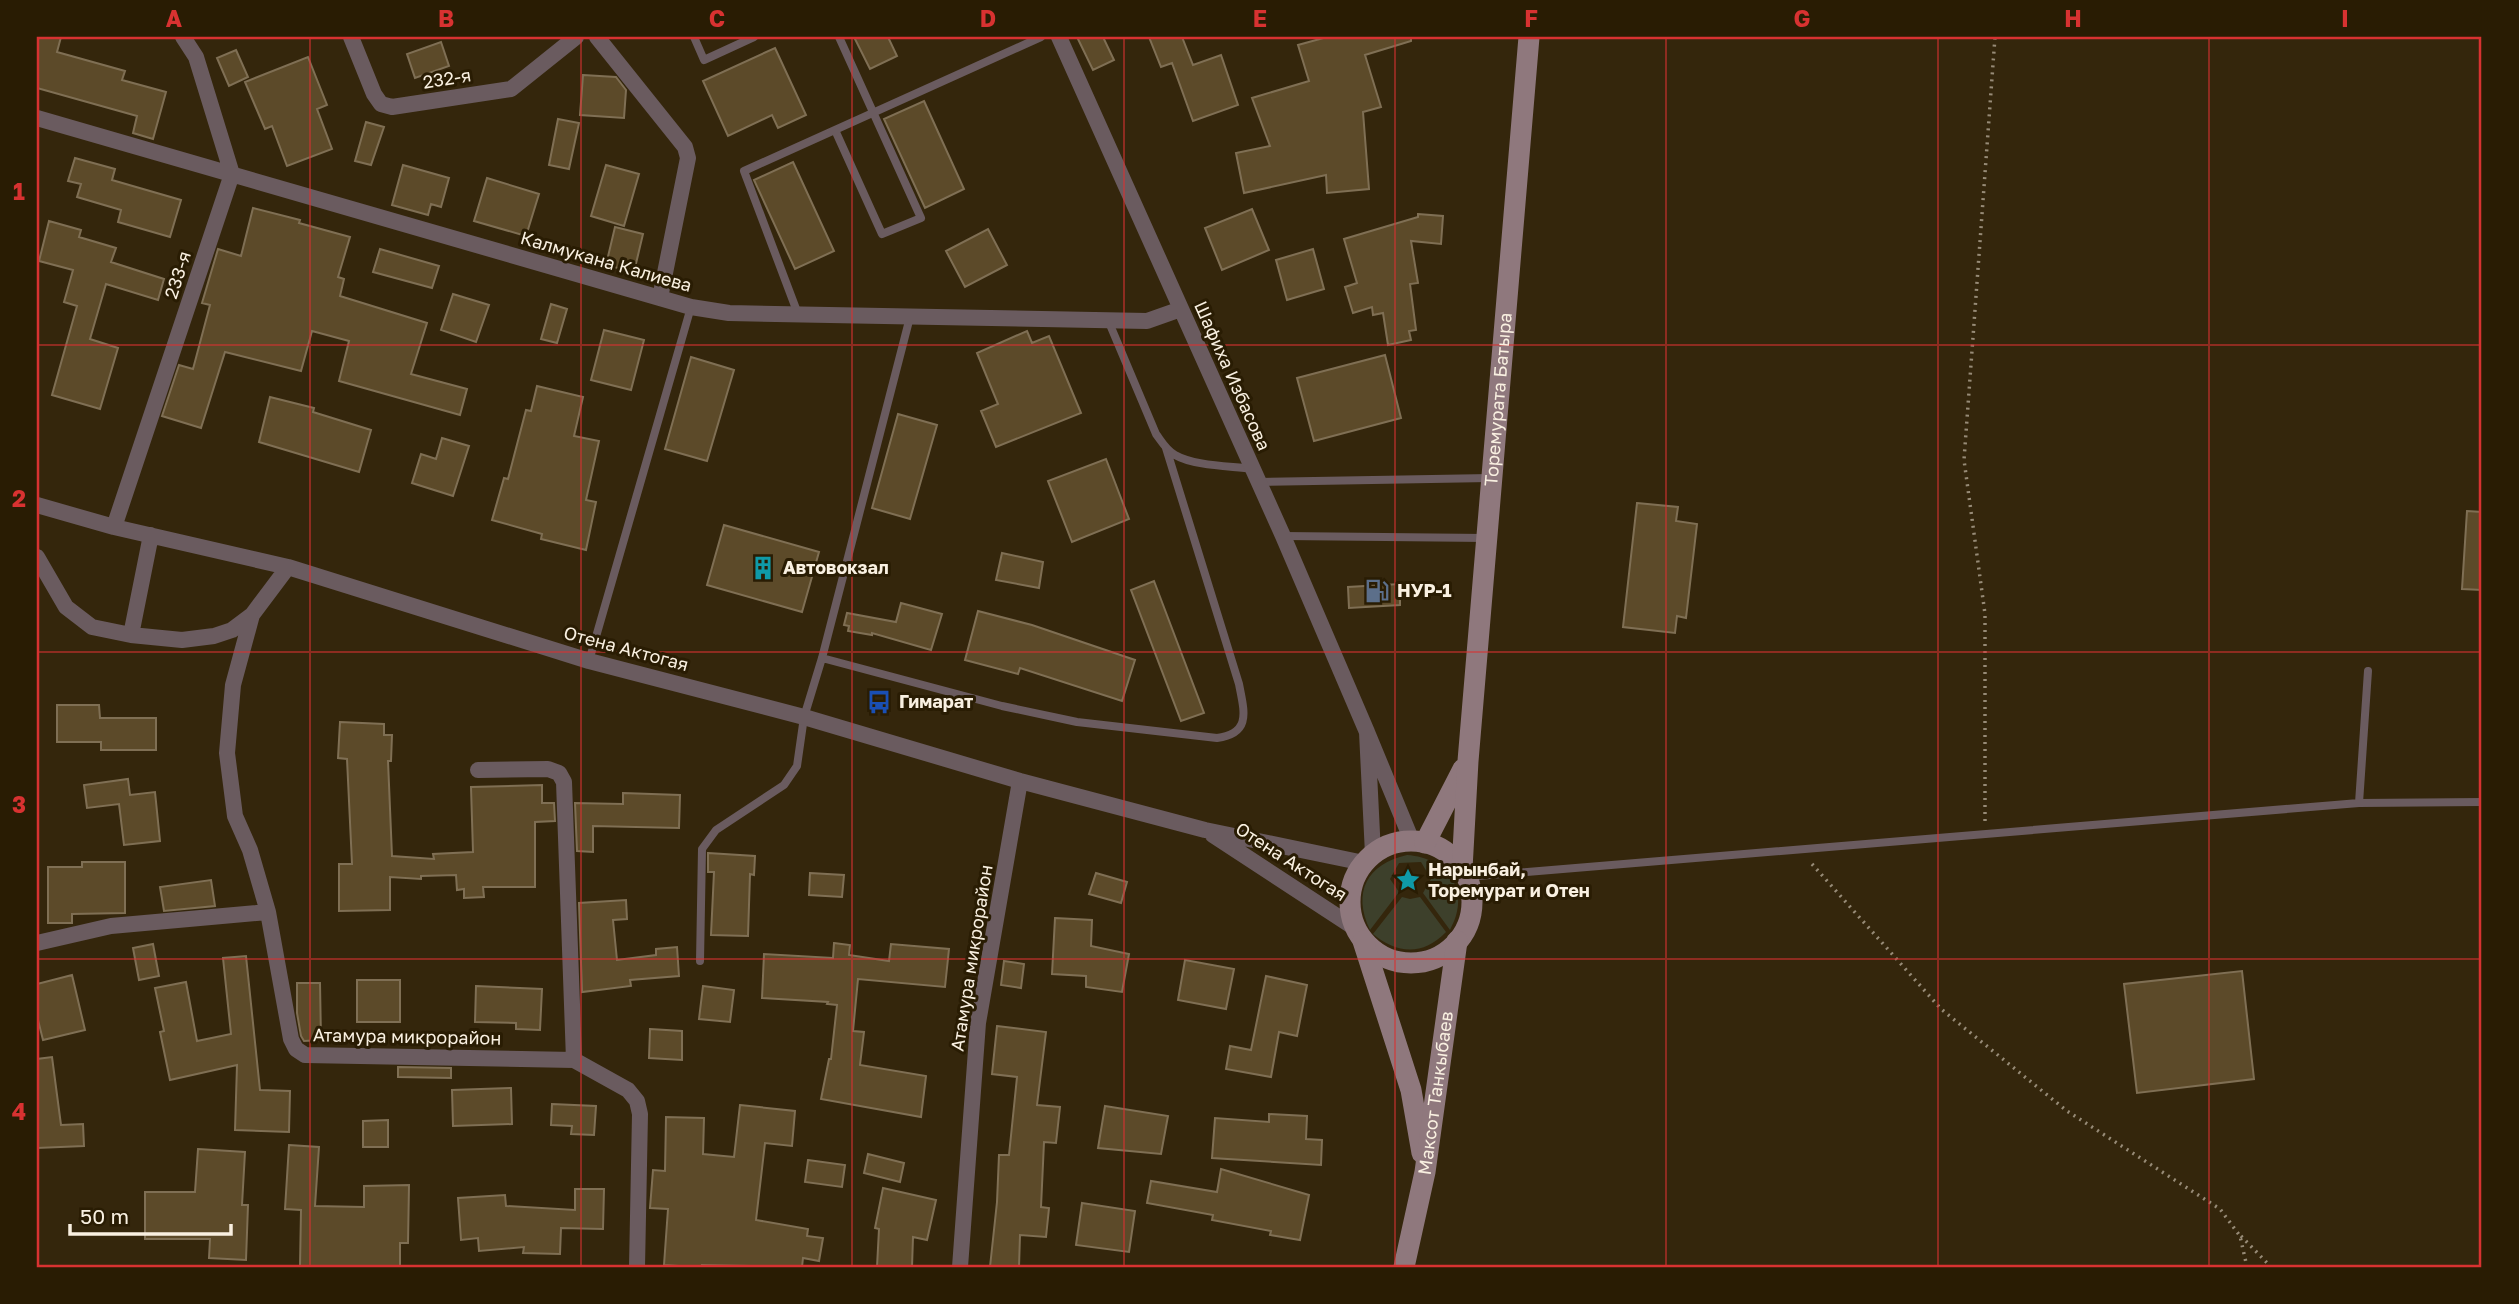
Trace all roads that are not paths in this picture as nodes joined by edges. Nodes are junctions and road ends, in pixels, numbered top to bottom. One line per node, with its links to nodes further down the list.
1 (183, 37): 14 (street)
2 (351, 37): 3 (street, 232-я)
3 (576, 37)
4 (597, 37): 15 (street)
5 (694, 37): 6 (lane)
6 (754, 37)
7 (839, 37): 11 (lane)
8 (1041, 37): 11 (lane)
9 (1059, 37): 17 (street, Шафиха Избасова)
10 (1529, 37): 23 (street, Торемурата Батыра)
11 (873, 112): 13 (lane); 13 (lane)
12 (37, 118): 14 (street, Калмукана Калиева)
13 (835, 130): 18 (lane)
14 (232, 174): 15 (street, Калмукана Калиева); 25 (street, 233-я)
15 (660, 298): 16 (street, Калмукана Калиева)
16 (691, 307): 18 (street, Калмукана Калиева); 34 (lane)
17 (1181, 309): 20 (street, Калмукана Калиева); 22 (street, Шафиха Избасова)
18 (798, 314): 19 (street, Калмукана Калиева)
19 (910, 317): 20 (street, Калмукана Калиева); 33 (lane)
20 (1108, 320): 21 (lane)
21 (1166, 448): 22 (lane); 33 (lane)
22 (1255, 475): 23 (lane); 27 (street, Шафиха Избасова)
23 (1491, 478): 28 (street, Торемурата Батыра)
24 (37, 505): 25 (street, Отена Актогая)
25 (114, 527): 26 (street, Отена Актогая)
26 (151, 535): 30 (street, Отена Актогая); 32 (street)
27 (1283, 536): 28 (lane); 37 (street, Шафиха Избасова)
28 (1486, 538): 38 (street, Торемурата Батыра)
29 (37, 557): 32 (street)
30 (288, 567): 31 (street, Атамура микрорайон); 34 (street, Отена Актогая)
31 (252, 615): 32 (street); 47 (street, Атамура микрорайон)
32 (131, 635)
33 (822, 658): 36 (lane)
34 (589, 661): 36 (street, Отена Актогая)
35 (2368, 671): 42 (lane)
36 (804, 717): 40 (street, Отена Актогая); 51 (lane)
37 (1367, 732): 44 (street, Шафиха Избасова); 45 (street)
38 (1468, 761): 44 (street); 46 (street, Торемурата Батыра)
39 (478, 770): 52 (street)
40 (1020, 781): 43 (street, Отена Актогая); 55 (street, Атамура микрорайон)
41 (2482, 802): 42 (lane)
42 (2359, 803): 46 (lane)
43 (1205, 830): 45 (street, Отена Актогая); 48 (street, Отена Актогая)
44 (1419, 842): 45 (street); 46 (street)
45 (1369, 858): 48 (street)
46 (1464, 873): 49 (street)
47 (268, 912): 50 (street); 52 (street, Атамура микрорайон)
48 (1359, 934): 49 (street); 53 (street, Максот Танкыбаев)
49 (1457, 941): 53 (street, Максот Танкыбаев)
50 (37, 943)
51 (699, 961)
52 (575, 1060): 54 (street, Атамура микрорайон)
53 (1425, 1172): 56 (street)
54 (637, 1267)
55 (960, 1267)
56 (1404, 1267)

